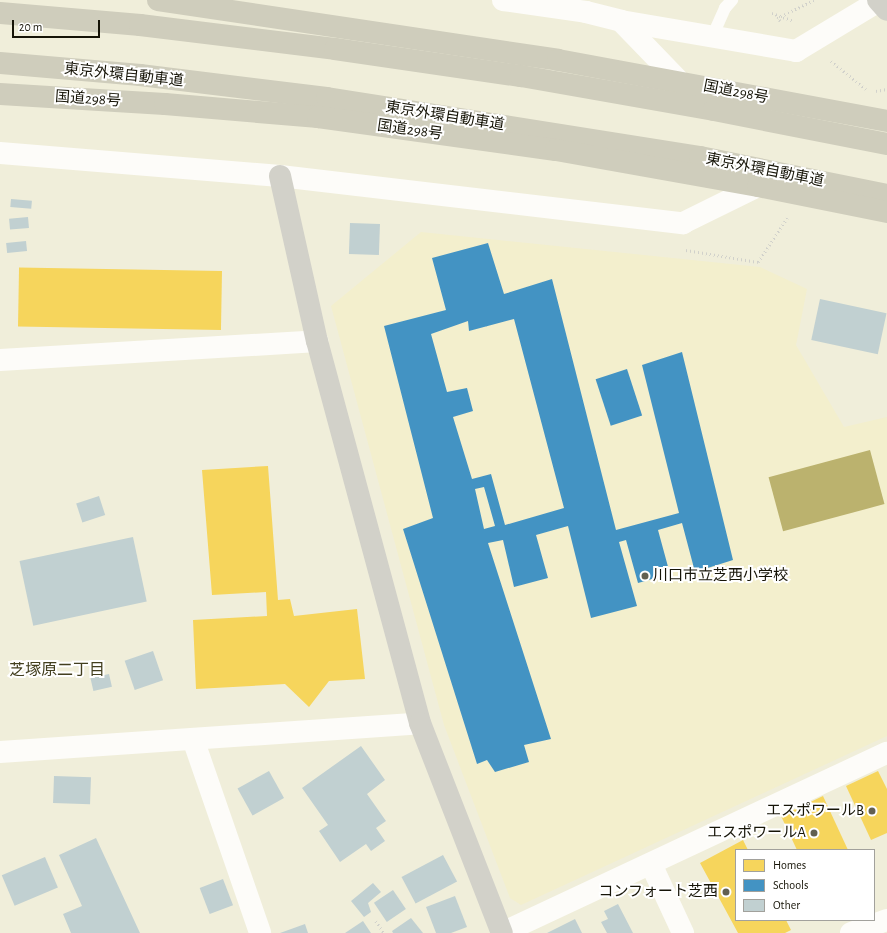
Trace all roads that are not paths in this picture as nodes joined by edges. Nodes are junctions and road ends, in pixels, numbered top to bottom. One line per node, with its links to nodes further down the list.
1 (158, 0): 10 (highway, 国道298号)
2 (504, 0): 5 (street)
3 (732, 0): 8 (lane)
4 (881, 4): 8 (street)
5 (590, 6): 7 (street)
6 (0, 13): 13 (highway)
7 (620, 21): 8 (street); 10 (street)
8 (713, 35)
9 (0, 63): 17 (highway, 東京外環自動車道)
10 (680, 82): 12 (highway, 国道298号)
11 (0, 94): 16 (highway, 国道298号)
12 (887, 121)
13 (887, 144)
14 (0, 153): 15 (street)
15 (280, 176): 16 (street); 19 (street)
16 (758, 186): 18 (highway, 国道298号)
17 (887, 195)
18 (887, 212)
19 (317, 341): 20 (street); 21 (street)
20 (0, 360)
21 (420, 723): 22 (street); 28 (street)
22 (193, 739): 23 (street); 27 (street)
23 (0, 752)
24 (887, 753): 25 (street)
25 (650, 864): 28 (street); 29 (street)
26 (887, 920): 30 (street)
27 (260, 933)
28 (502, 933)
29 (682, 933)
30 (851, 933)

